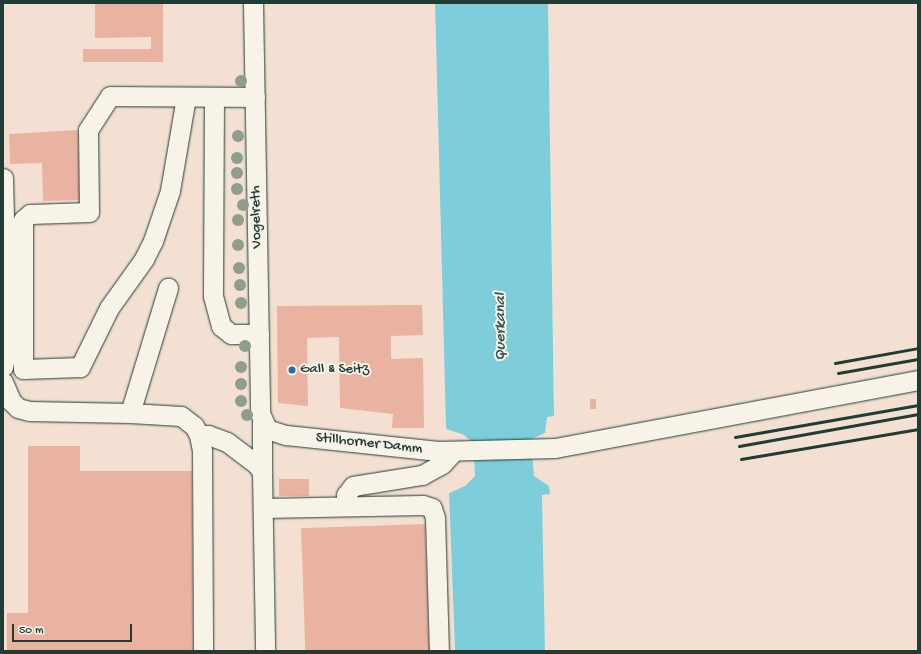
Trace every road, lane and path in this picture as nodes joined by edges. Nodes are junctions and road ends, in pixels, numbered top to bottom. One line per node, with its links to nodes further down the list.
1 (253, 3): 4 (street, Vogelreth)
2 (186, 97): 2 (street); 3 (street)
3 (214, 97): 4 (street); 7 (street)
4 (255, 97): 7 (street, Vogelreth)
5 (3, 178): 8 (street)
6 (168, 288): 11 (street)
7 (259, 334): 12 (street, Vogelreth)
8 (3, 367)
9 (918, 380): 14 (street, Stillhorner Damm)
10 (3, 382): 11 (street)
11 (130, 413): 13 (street)
12 (264, 425): 14 (street, Stillhorner Damm); 15 (street, Vogelreth)
13 (199, 435): 15 (street); 18 (street)
14 (453, 452): 16 (street)
15 (262, 472): 17 (street, Vogelreth)
16 (346, 506): 17 (street); 20 (street)
17 (264, 508): 19 (street, Vogelreth)
18 (203, 651)
19 (265, 651)
20 (439, 651)

